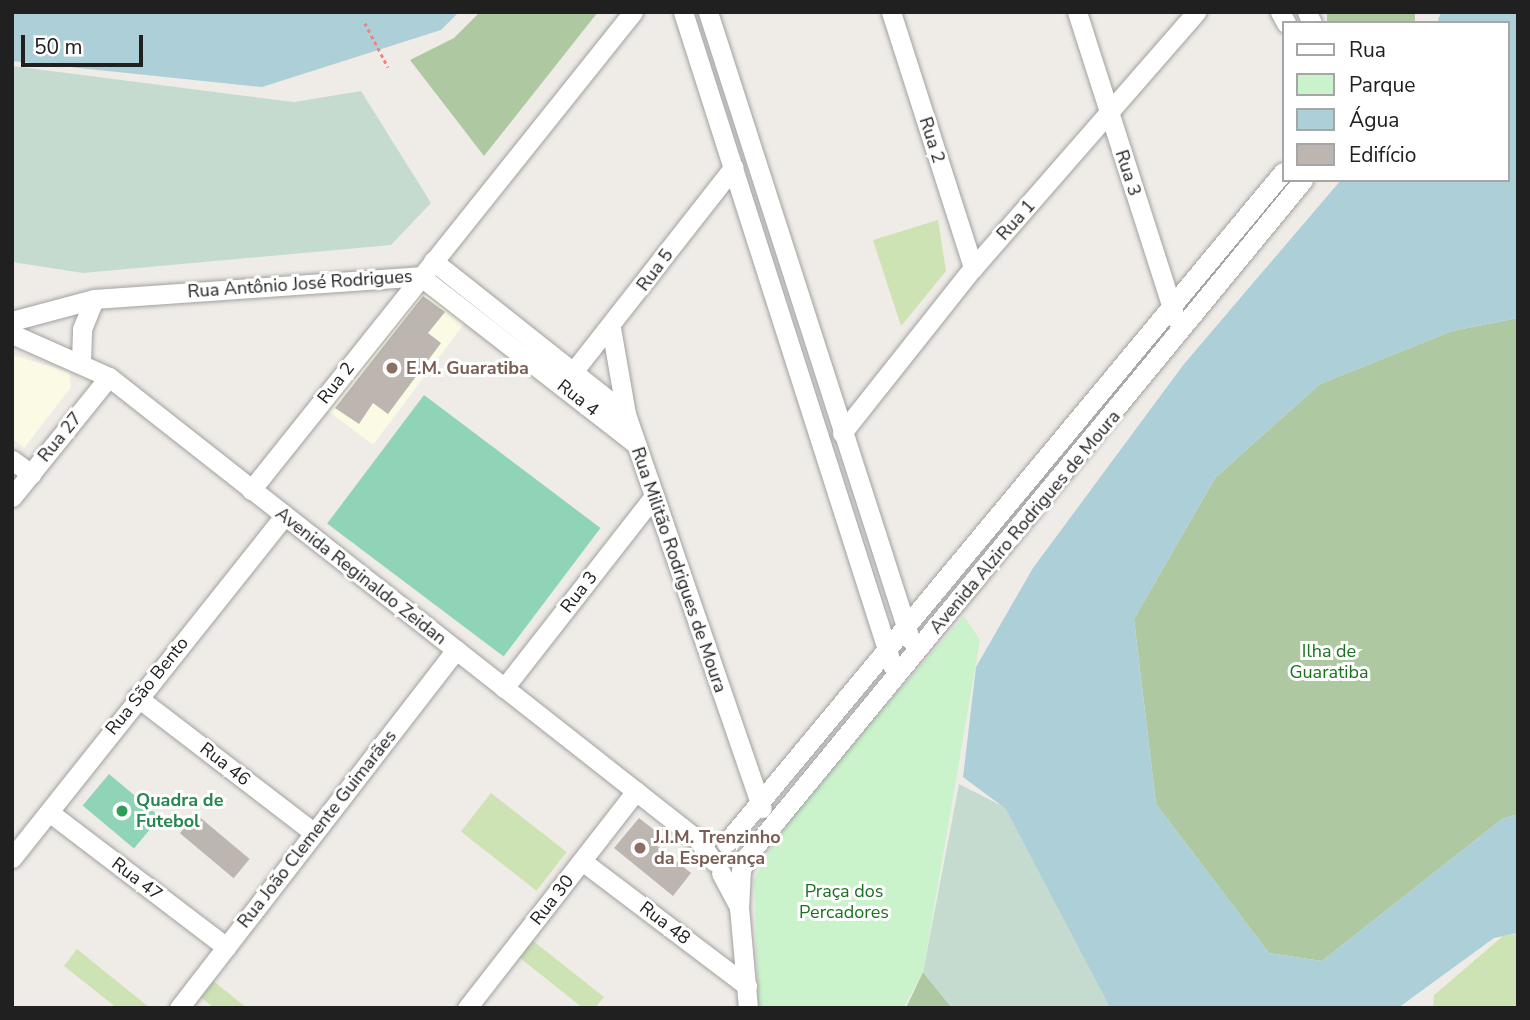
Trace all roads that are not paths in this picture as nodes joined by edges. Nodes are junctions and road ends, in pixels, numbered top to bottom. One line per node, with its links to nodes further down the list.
1 (633, 12): 11 (street, Rua Antônio José Rodrigues)
2 (683, 12): 8 (street)
3 (708, 12): 23 (street)
4 (891, 12): 12 (street, Rua 2)
5 (1077, 12): 7 (street, Rua 3)
6 (1196, 12): 7 (street, Rua 1)
7 (1110, 114): 12 (street, Rua 1); 14 (street, Rua 3)
8 (734, 167): 16 (street, Rua 5); 36 (street)
9 (1282, 173): 14 (street, Avenida Alziro Rodrigues de Moura)
10 (1301, 182): 17 (street, Avenida Alziro Rodrigues de Moura)
11 (426, 268): 13 (street, Rua Antônio José Rodrigues); 21 (street, Rua 4); 27 (street, Rua 2)
12 (973, 268): 23 (street, Rua 1)
13 (94, 299): 15 (street, Rua Antônio José Rodrigues); 19 (street)
14 (1172, 310): 17 (street, Rua 3); 31 (street, Avenida Alziro Rodrigues de Moura)
15 (12, 321)
16 (611, 328): 21 (street, Rua 5); 22 (street, Rua Militão Rodrigues de Moura)
17 (1180, 333): 32 (street, Avenida Alziro Rodrigues de Moura)
18 (12, 334): 19 (street, Avenida Reginaldo Zeidan)
19 (82, 361): 20 (street, Avenida Reginaldo Zeidan)
20 (108, 377): 26 (street, Rua 27); 27 (street, Avenida Reginaldo Zeidan)
21 (568, 379): 22 (street, Rua 4); 24 (street, Rua 4)
22 (626, 414): 24 (street, Rua Militão Rodrigues de Moura)
23 (842, 433): 33 (street)
24 (636, 444): 28 (street, Rua Militão Rodrigues de Moura)
25 (12, 460): 26 (street)
26 (31, 474): 29 (street, Rua 27)
27 (251, 490): 30 (street, Avenida Reginaldo Zeidan)
28 (654, 496): 38 (street, Rua 3); 41 (street, Rua Militão Rodrigues de Moura)
29 (12, 497)
30 (284, 516): 34 (street, Avenida Reginaldo Zeidan); 39 (street, Rua São Bento)
31 (935, 598): 32 (street); 33 (street, Avenida Alziro Rodrigues de Moura)
32 (948, 616): 35 (street, Avenida Alziro Rodrigues de Moura)
33 (907, 631): 35 (street); 36 (street, Avenida Alziro Rodrigues de Moura)
34 (456, 650): 38 (street, Avenida Reginaldo Zeidan); 44 (street, Rua João Clemente Guimarães)
35 (916, 652): 37 (street, Avenida Alziro Rodrigues de Moura)
36 (889, 655): 37 (street); 41 (street, Avenida Alziro Rodrigues de Moura)
37 (895, 676): 42 (street, Avenida Alziro Rodrigues de Moura)
38 (504, 688): 40 (street, Avenida Reginaldo Zeidan)
39 (137, 697): 43 (street, Rua São Bento); 44 (street, Rua 46)
40 (636, 792): 46 (street, Avenida Reginaldo Zeidan); 47 (street, Rua 30)
41 (767, 802): 42 (street); 46 (street, Avenida Alziro Rodrigues de Moura)
42 (788, 809): 46 (street, Avenida Alziro Rodrigues de Moura)
43 (49, 811): 45 (street, Rua São Bento); 49 (street, Rua 47)
44 (313, 832): 49 (street, Rua João Clemente Guimarães)
45 (12, 858)
46 (728, 859): 48 (street)
47 (582, 861): 50 (street, Rua 48); 53 (street, Rua 30)
48 (743, 933): 50 (street); 51 (street)
49 (226, 947): 52 (street, Rua João Clemente Guimarães)
50 (719, 965): 51 (street, Rua 48)
51 (747, 986): 54 (street)
52 (178, 1008)
53 (467, 1008)
54 (748, 1008)

